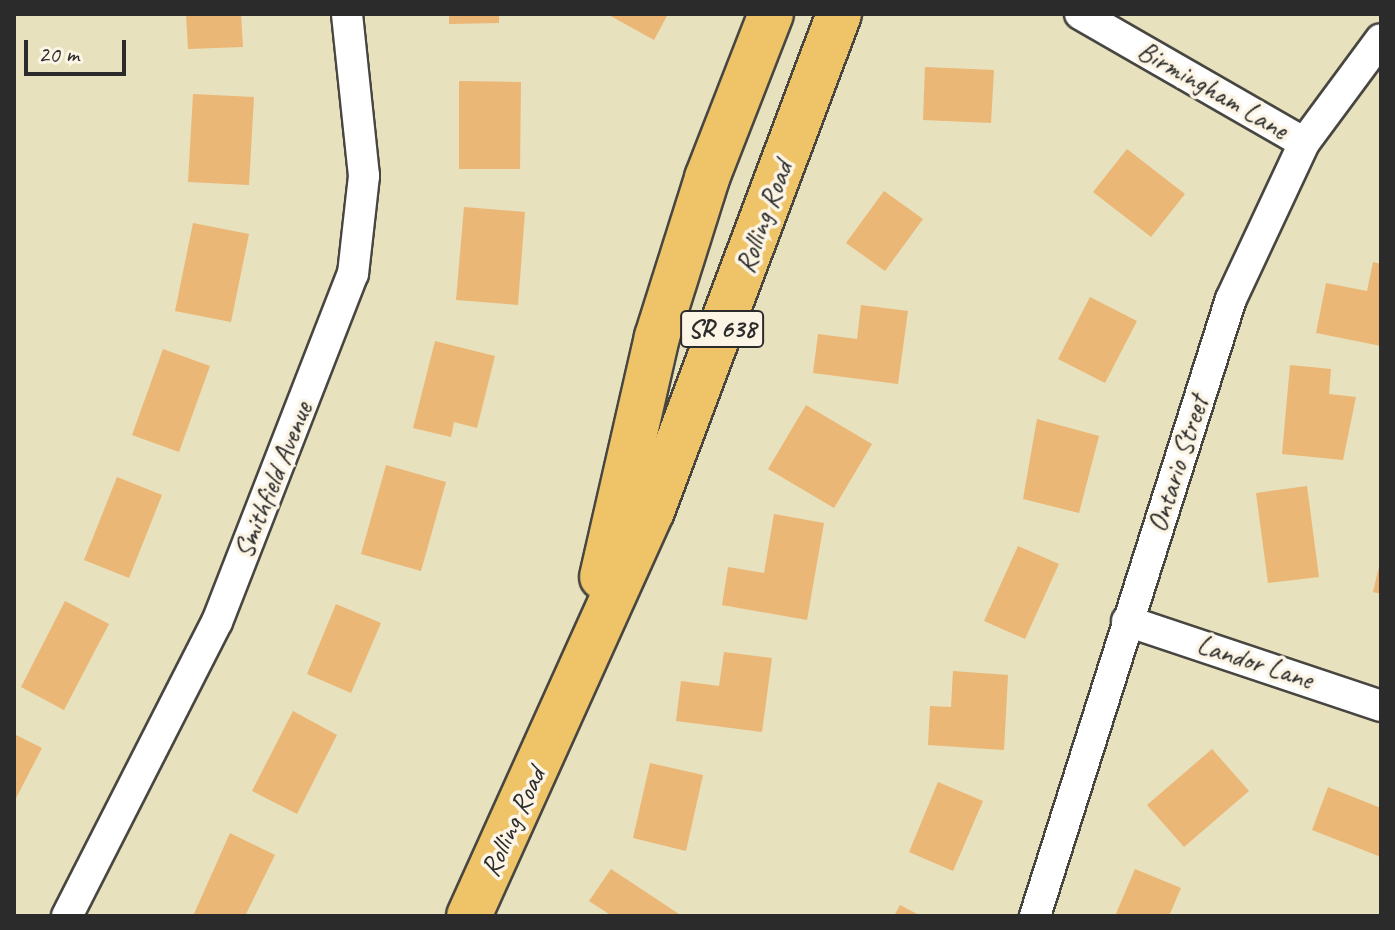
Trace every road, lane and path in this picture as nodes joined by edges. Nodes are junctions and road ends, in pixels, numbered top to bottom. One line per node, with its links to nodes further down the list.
1 (347, 14): 10 (street, Smithfield Avenue)
2 (771, 14): 8 (main road, Rolling Road / SR 638)
3 (839, 14): 8 (main road, Rolling Road / SR 638)
4 (1080, 14): 6 (street, Birmingham Lane)
5 (1381, 39): 6 (street, Ontario Street)
6 (1304, 143): 7 (street, Ontario Street)
7 (1127, 621): 9 (street, Landor Lane); 12 (street, Ontario Street)
8 (590, 638): 11 (main road, Rolling Road / SR 638)
9 (1381, 706)
10 (67, 916)
11 (469, 916)
12 (1035, 916)

